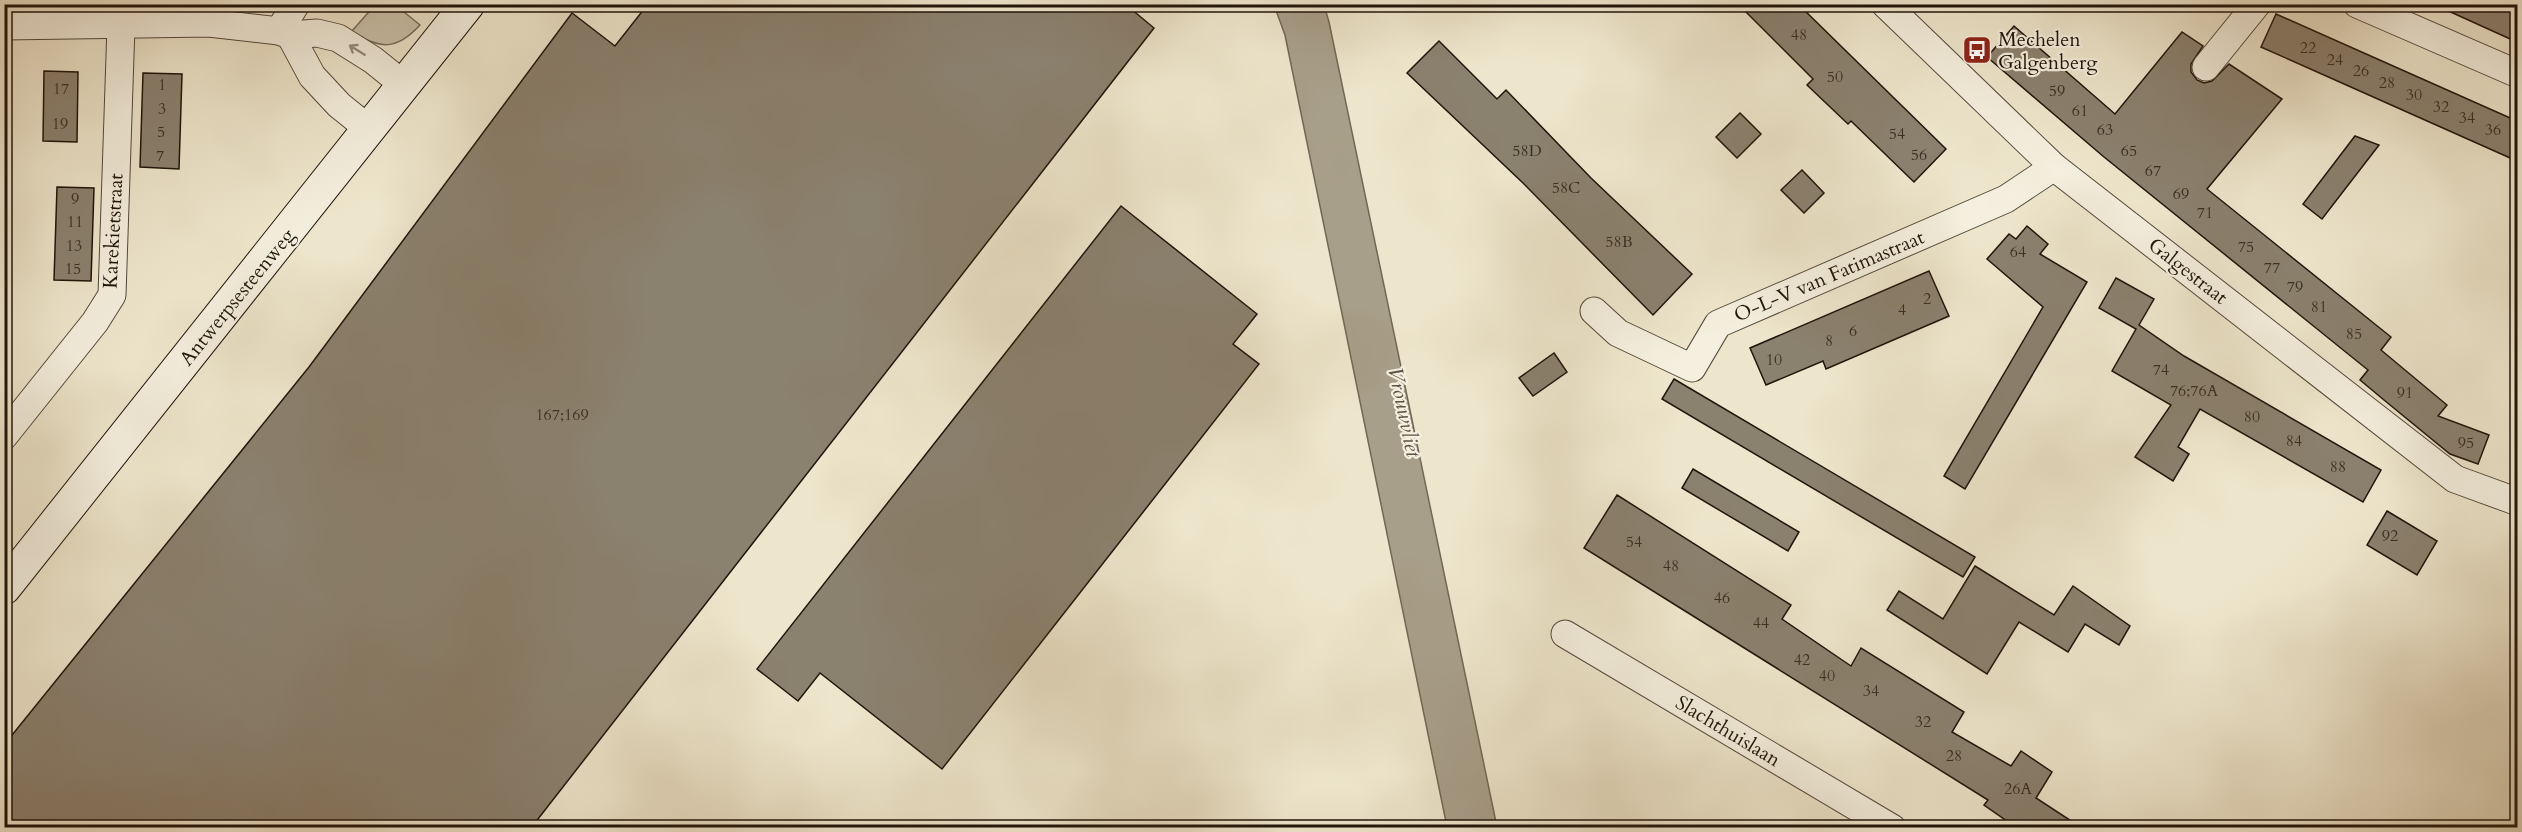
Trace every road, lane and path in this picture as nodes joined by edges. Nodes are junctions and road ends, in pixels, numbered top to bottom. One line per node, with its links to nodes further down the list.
1 (296, 4): 8 (street)
2 (468, 4): 11 (main road, Antwerpsesteenweg)
3 (1885, 4): 13 (street, Galgestraat)
4 (2257, 4): 9 (street)
5 (2357, 4): 10 (street)
6 (4, 26): 7 (street)
7 (120, 26): 8 (street); 15 (street, Karekietstraat)
8 (284, 33): 11 (street, one-way to 8); 12 (street)
9 (2206, 67)
10 (2517, 74)
11 (404, 85): 12 (main road, Antwerpsesteenweg)
12 (370, 130): 17 (main road, Antwerpsesteenweg)
13 (2054, 167): 14 (street, O-L-V van Fatimastraat); 16 (street, Galgestraat)
14 (1593, 311)
15 (4, 436)
16 (2517, 502)
17 (4, 588)
18 (1565, 634): 19 (street, Slachthuislaan)
19 (1892, 828)

